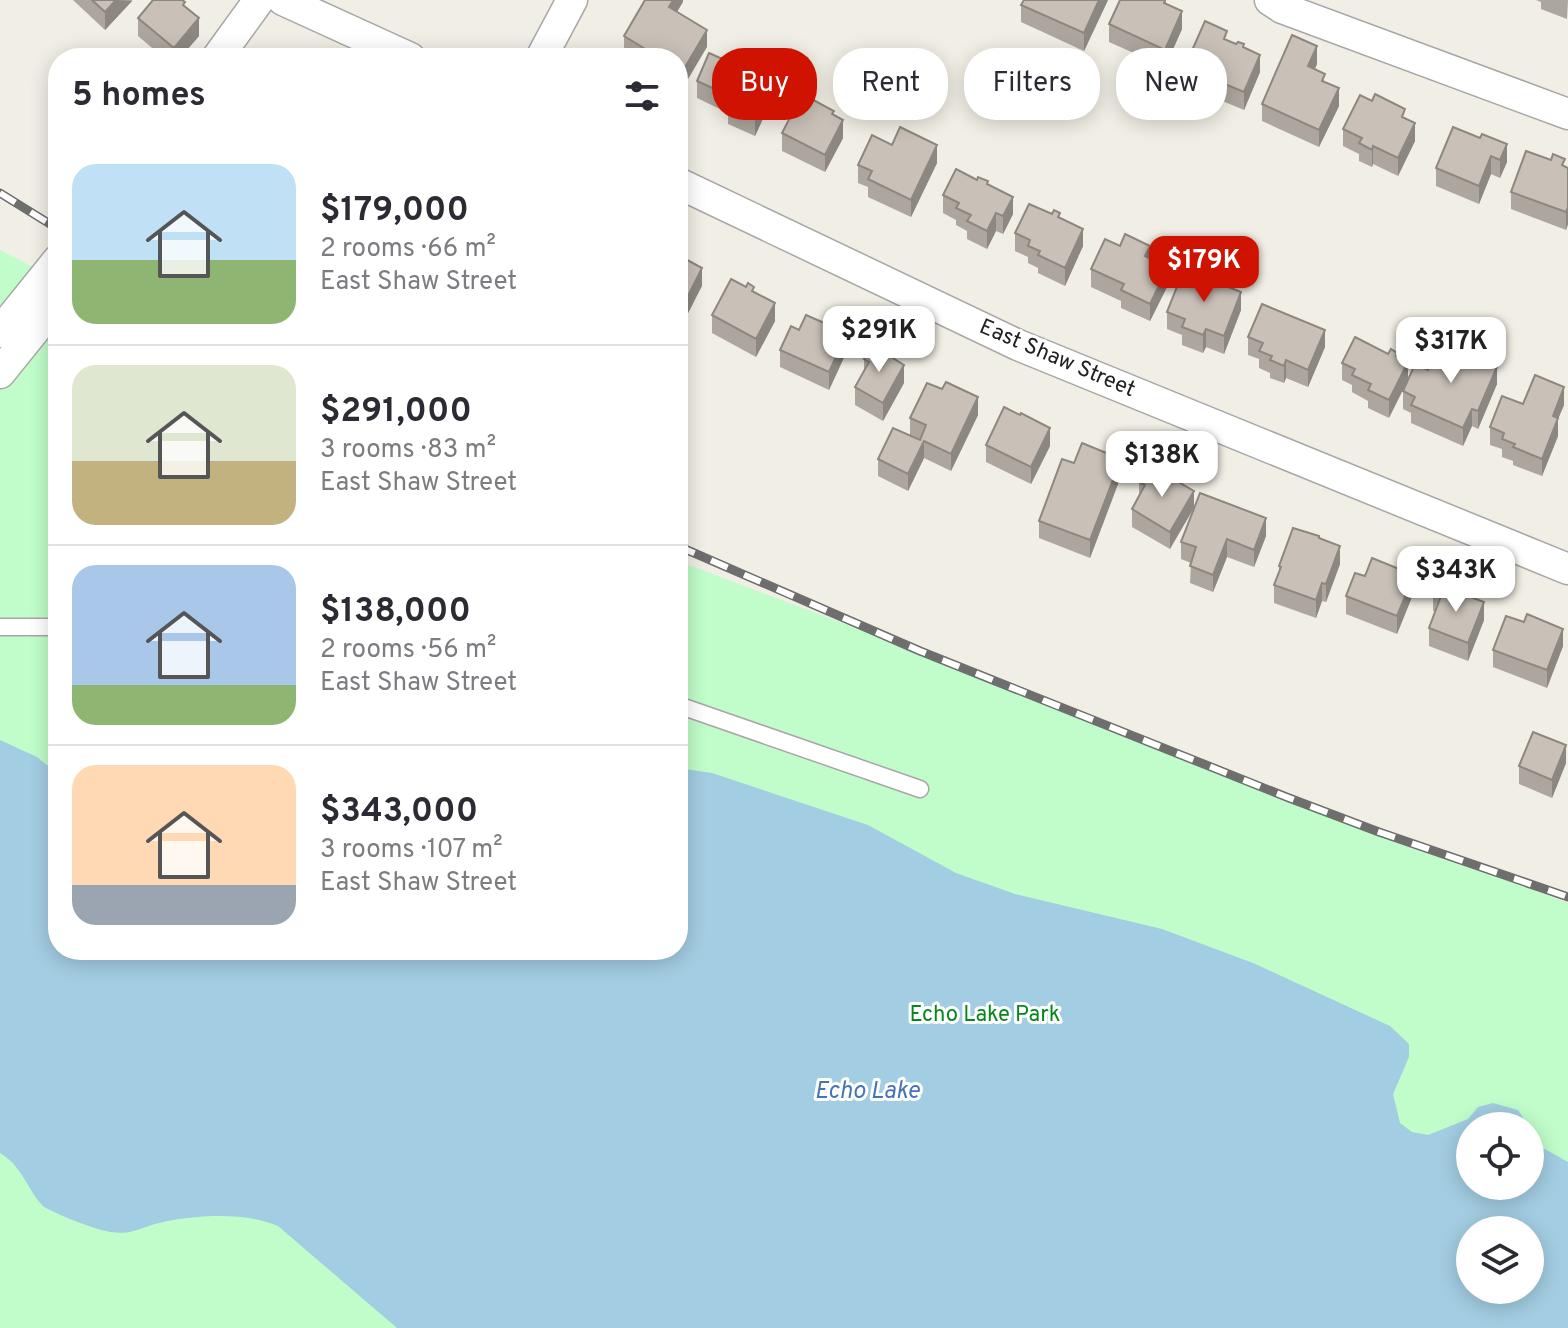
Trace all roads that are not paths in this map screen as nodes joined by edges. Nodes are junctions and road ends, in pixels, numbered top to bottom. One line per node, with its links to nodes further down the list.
1 (259, 0): 5 (street)
2 (283, 0): 6 (street)
3 (572, 0): 7 (street)
4 (1270, 0): 8 (street)
5 (224, 48)
6 (388, 48)
7 (546, 48)
8 (1568, 114)
9 (688, 188): 14 (street, East Shaw Street)
10 (48, 272): 12 (street)
11 (48, 313): 13 (street)
12 (0, 332)
13 (0, 373)
14 (1568, 569)
15 (0, 627): 16 (lane)
16 (48, 627)
17 (688, 708): 18 (lane)
18 (920, 789)

